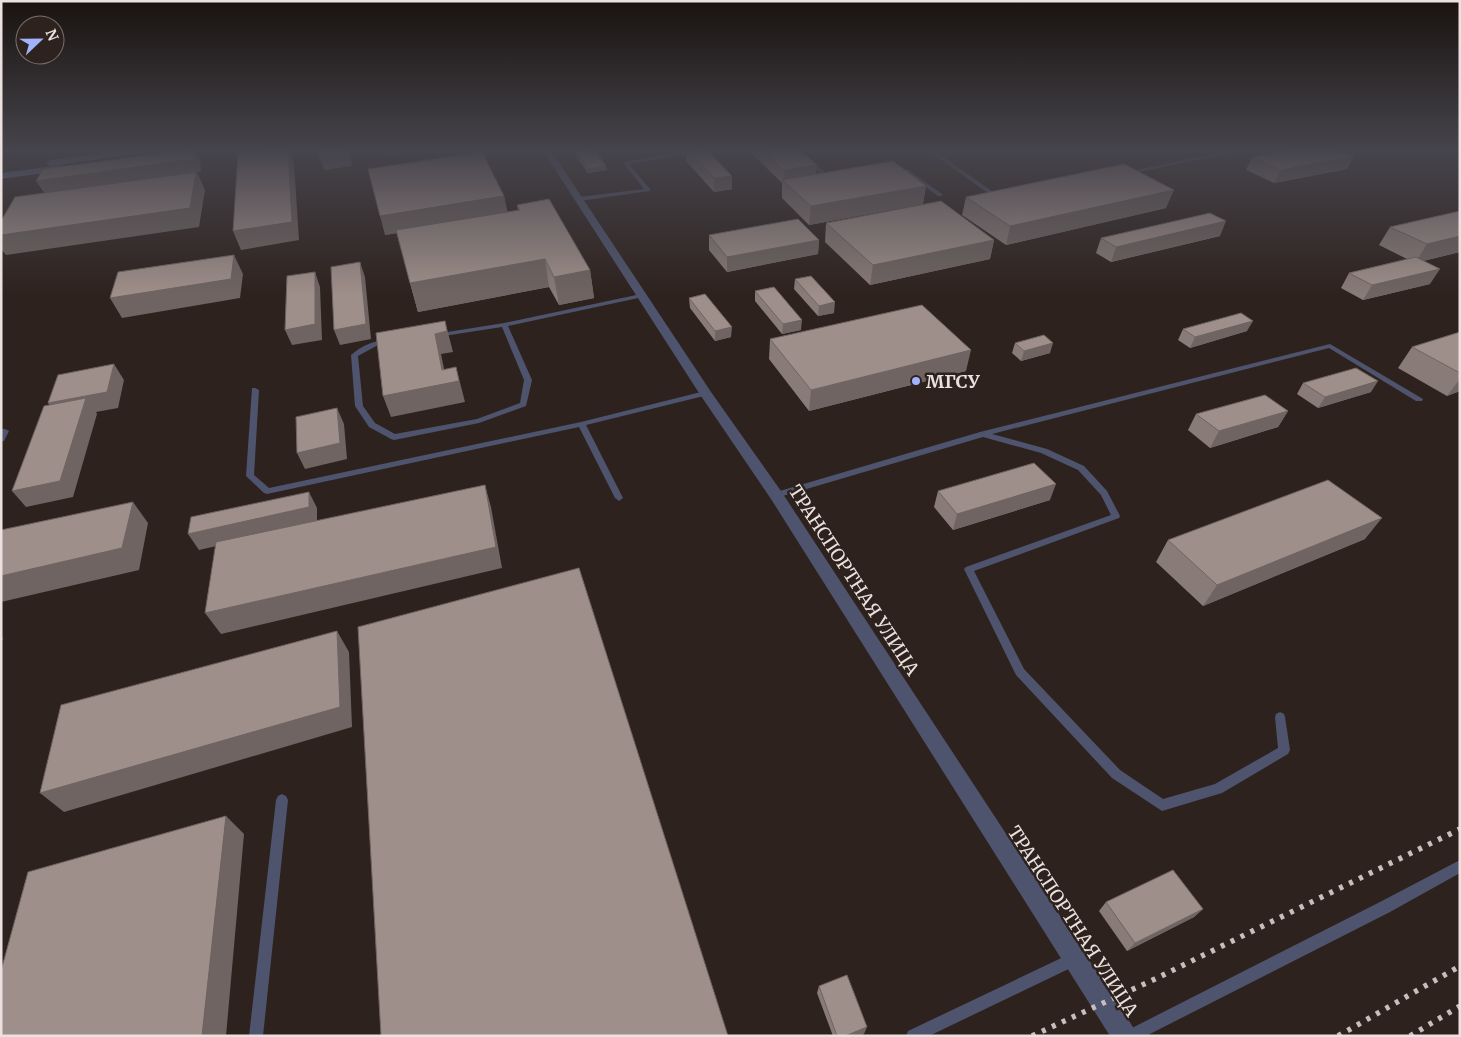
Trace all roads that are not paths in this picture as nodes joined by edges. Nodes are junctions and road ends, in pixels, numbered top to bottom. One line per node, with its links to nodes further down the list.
1 (590, 197): 2 (lane)
2 (578, 199): 3 (street, ТРАНСПОРТНАЯ УЛИЦА)
3 (641, 296): 4 (lane); 8 (street, ТРАНСПОРТНАЯ УЛИЦА)
4 (504, 325): 5 (lane); 6 (lane)
5 (426, 336)
6 (396, 340)
7 (255, 390): 10 (lane)
8 (705, 393): 10 (lane); 12 (street, ТРАНСПОРТНАЯ УЛИЦА)
9 (1419, 399): 11 (lane)
10 (581, 424): 13 (lane)
11 (983, 434): 12 (lane); 14 (lane)
12 (776, 495): 17 (street, ТРАНСПОРТНАЯ УЛИЦА)
13 (619, 498)
14 (1280, 717)
15 (282, 800): 18 (lane)
16 (1460, 866): 21 (lane)
17 (1074, 959): 19 (lane); 20 (street, ТРАНСПОРТНАЯ УЛИЦА)
18 (256, 1036)
19 (913, 1036)
20 (1124, 1036)
21 (1131, 1036)

